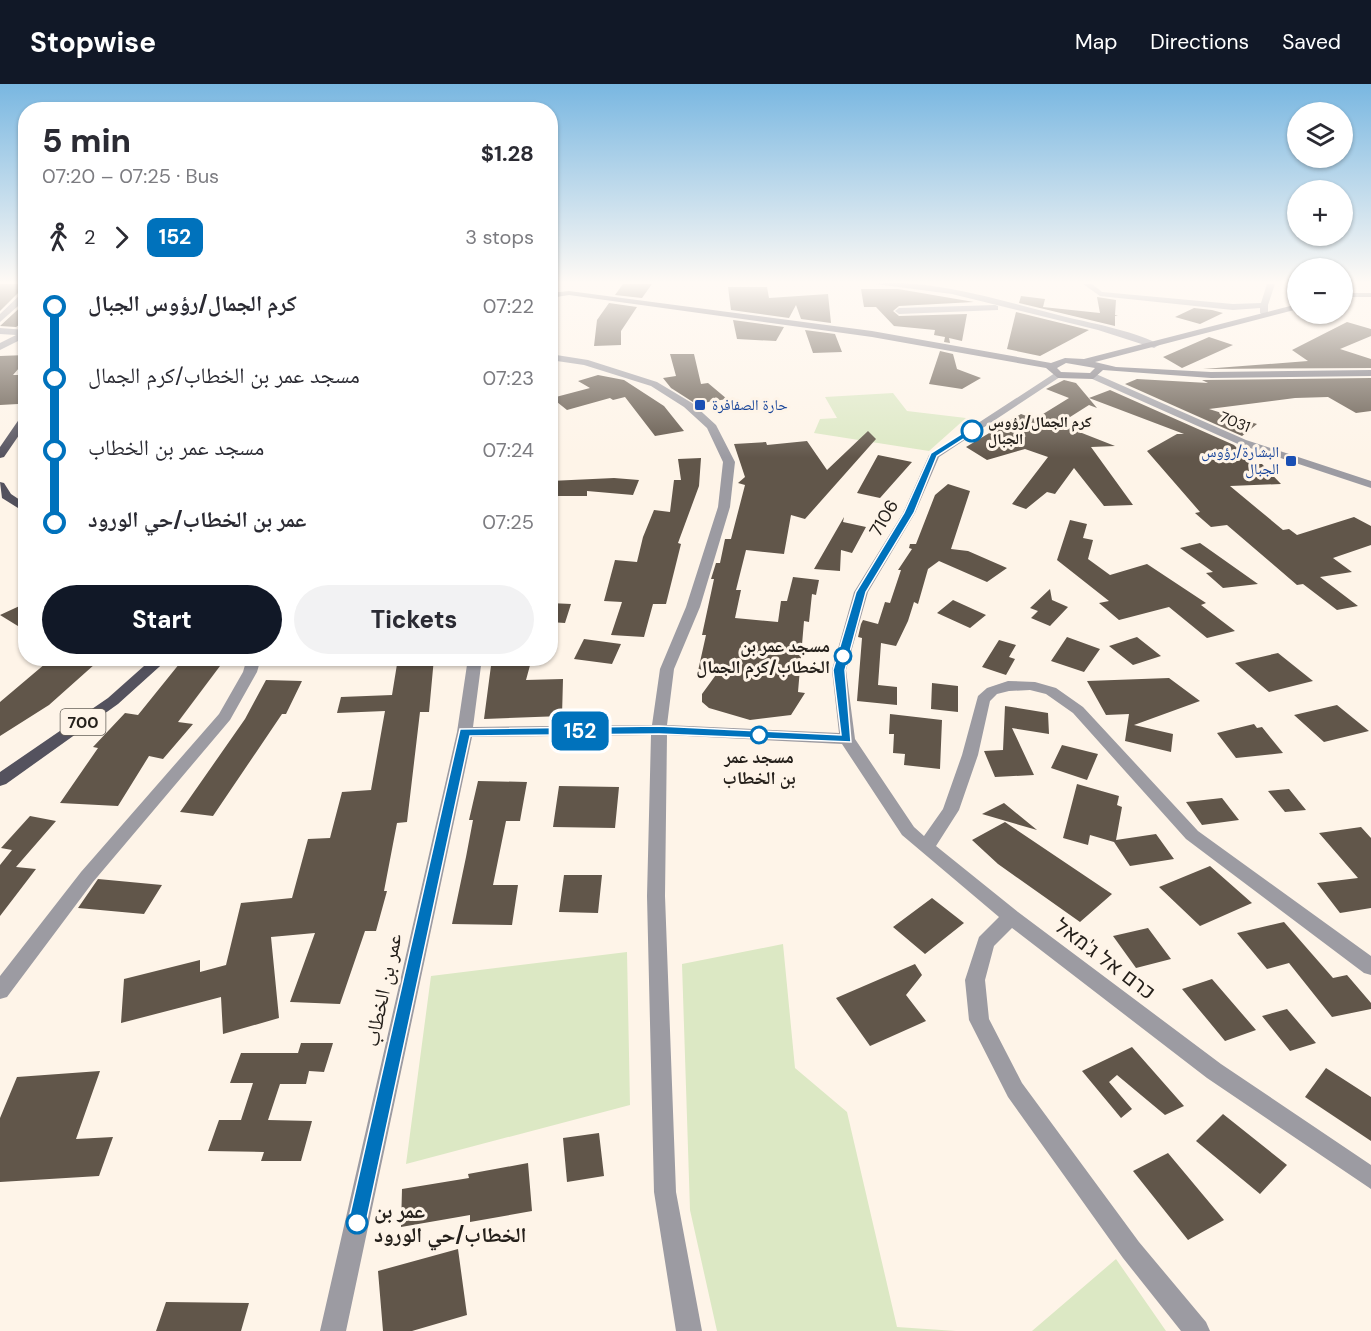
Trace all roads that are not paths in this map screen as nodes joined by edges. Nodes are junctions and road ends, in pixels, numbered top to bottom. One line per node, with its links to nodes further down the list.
1 (931, 342): 7 (street)
2 (1144, 342): 4 (street)
3 (1165, 342): 4 (street)
4 (1154, 345): 6 (street)
5 (558, 358): 18 (street)
6 (1085, 362): 7 (street); 8 (street)
7 (1055, 370): 8 (street); 20 (street, 7106)
8 (1096, 372): 9 (street); 13 (street, 7031)
9 (1371, 373)
10 (18, 429): 11 (main road)
11 (0, 455)
12 (0, 485): 14 (main road)
13 (1371, 485)
14 (18, 504)
15 (153, 666): 21 (main road, 700)
16 (252, 666): 25 (street)
17 (474, 666): 19 (street, عمر بن الخطاب)
18 (659, 730): 19 (street); 20 (street); 28 (street)
19 (465, 732): 27 (street, عمر بن الخطاب)
20 (847, 739): 22 (street, כרם אל ג'מאל)
21 (0, 780)
22 (926, 847): 23 (street, כרם אל ג'מאל); 24 (street)
23 (1011, 917): 26 (street, כרם אל ג'מאל); 29 (street)
24 (1371, 968)
25 (0, 991)
26 (1371, 1178)
27 (333, 1331)
28 (689, 1331)
29 (1197, 1331)

